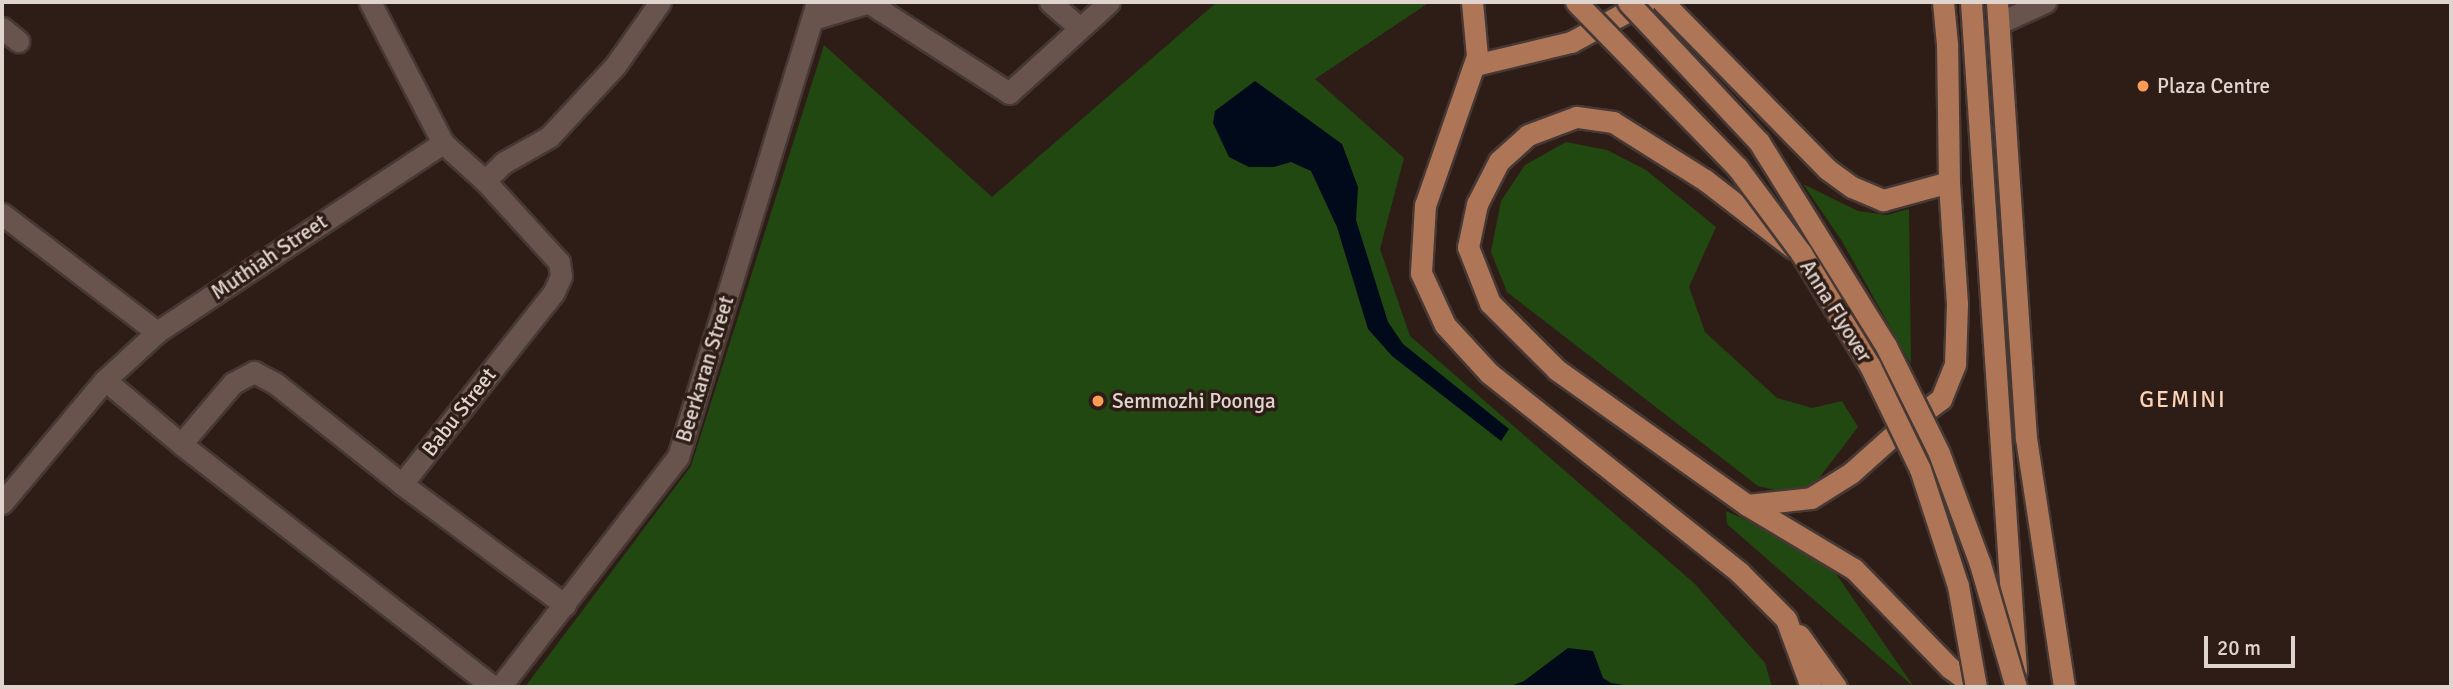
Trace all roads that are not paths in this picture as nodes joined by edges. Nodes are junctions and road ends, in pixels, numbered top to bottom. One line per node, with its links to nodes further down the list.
1 (660, 2): 22 (street)
2 (869, 2): 15 (street); 18 (street)
3 (1050, 2): 18 (street)
4 (1110, 2): 18 (street)
5 (1472, 2): 20 (main road)
6 (1576, 2): 25 (main road, Anna Flyover, bridge)
7 (1628, 2): 39 (main road, Anna Flyover, bridge)
8 (1645, 2): 20 (main road)
9 (1663, 2): 23 (main road)
10 (1943, 2): 23 (main road)
11 (1971, 2): 39 (main road, Anna Flyover, bridge)
12 (1997, 2): 16 (main road)
13 (2045, 2): 16 (street)
14 (373, 3): 21 (street)
15 (815, 10): 32 (street, Beerkaran Street)
16 (1999, 23): 40 (main road)
17 (2, 27): 19 (street)
18 (1079, 27)
19 (18, 41)
20 (1475, 65): 33 (main road)
21 (443, 143): 22 (street, Babu Street); 26 (street, Muthiah Street)
22 (485, 181): 29 (street, Babu Street)
23 (1949, 182): 31 (main road)
24 (2, 214): 26 (street)
25 (1801, 253): 31 (main road); 38 (main road, Anna Flyover, bridge)
26 (157, 332): 27 (street, Muthiah Street)
27 (106, 380): 28 (street); 30 (street, Muthiah Street)
28 (181, 444): 29 (street); 34 (street)
29 (402, 484): 32 (street)
30 (2, 503)
31 (1747, 505): 38 (main road)
32 (565, 605): 35 (street, Beerkaran Street)
33 (1786, 618): 36 (main road); 37 (main road)
34 (493, 687)
35 (500, 687)
36 (1811, 687)
37 (1836, 687)
38 (1976, 687)
39 (2017, 687)
40 (2064, 687)

